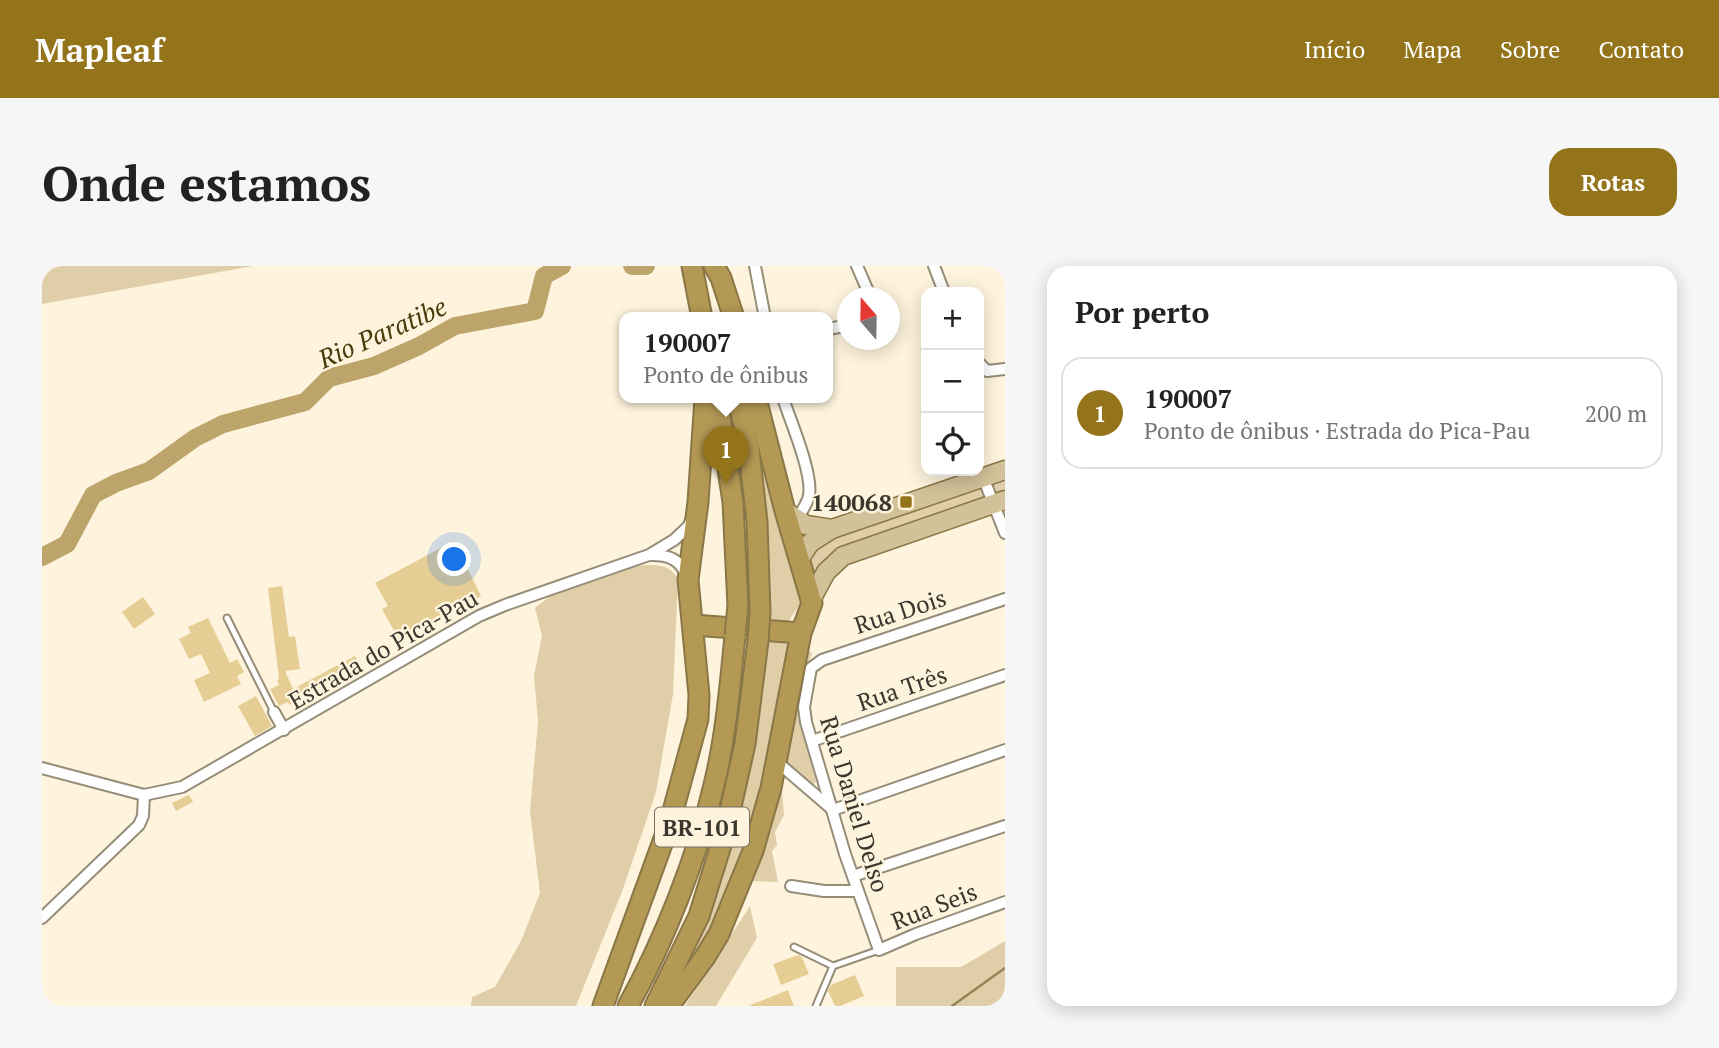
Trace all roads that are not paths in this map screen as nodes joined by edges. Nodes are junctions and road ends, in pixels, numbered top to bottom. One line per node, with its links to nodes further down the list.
1 (713, 266): 9 (highway); 10 (highway)
2 (755, 266): 11 (street)
3 (857, 266): 6 (street)
4 (934, 266): 7 (street)
5 (692, 268): 8 (highway)
6 (867, 287)
7 (942, 287)
8 (701, 312)
9 (719, 312)
10 (732, 312)
11 (764, 312)
12 (984, 368): 13 (street)
13 (1005, 369)
14 (705, 403): 21 (highway)
15 (718, 403): 54 (highway, BR-101, bridge)
16 (739, 403): 55 (highway, BR-101, bridge)
17 (757, 403): 23 (highway)
18 (785, 403): 23 (street)
19 (1005, 470): 20 (main road)
20 (984, 477): 22 (street); 24 (main road)
21 (698, 502): 26 (street, Estrada do Pica-Pau); 28 (highway)
22 (999, 502): 25 (street); 29 (main road)
23 (791, 515): 24 (main road); 27 (highway)
24 (832, 529): 27 (main road)
25 (1005, 533)
26 (649, 555): 28 (street); 37 (street, Estrada do Pica-Pau)
27 (800, 558): 29 (highway)
28 (688, 580): 32 (highway)
29 (811, 598): 33 (highway)
30 (1005, 599): 34 (street, Rua Dois)
31 (227, 618): 36 (lane)
32 (693, 625): 33 (highway); 53 (highway)
33 (801, 633): 40 (highway)
34 (811, 668): 38 (street, Rua Daniel Delso)
35 (1005, 674): 38 (street, Rua Três)
36 (274, 712): 37 (street)
37 (284, 730): 42 (street, Estrada do Pica-Pau)
38 (812, 741): 43 (street, Rua Daniel Delso)
39 (1005, 750): 43 (street)
40 (776, 761): 43 (street); 56 (highway)
41 (42, 768): 42 (street)
42 (145, 795): 49 (street)
43 (833, 810): 45 (street, Rua Daniel Delso)
44 (1005, 827): 45 (street)
45 (853, 876): 47 (street, Rua Daniel Delso)
46 (791, 886): 47 (street)
47 (858, 891): 51 (street, Rua Daniel Delso)
48 (1005, 902): 51 (street, Rua Seis)
49 (42, 918)
50 (794, 947): 52 (lane)
51 (879, 950): 52 (lane)
52 (833, 966): 57 (lane)
53 (604, 1003)
54 (628, 1006)
55 (655, 1006)
56 (669, 1006)
57 (816, 1006)

